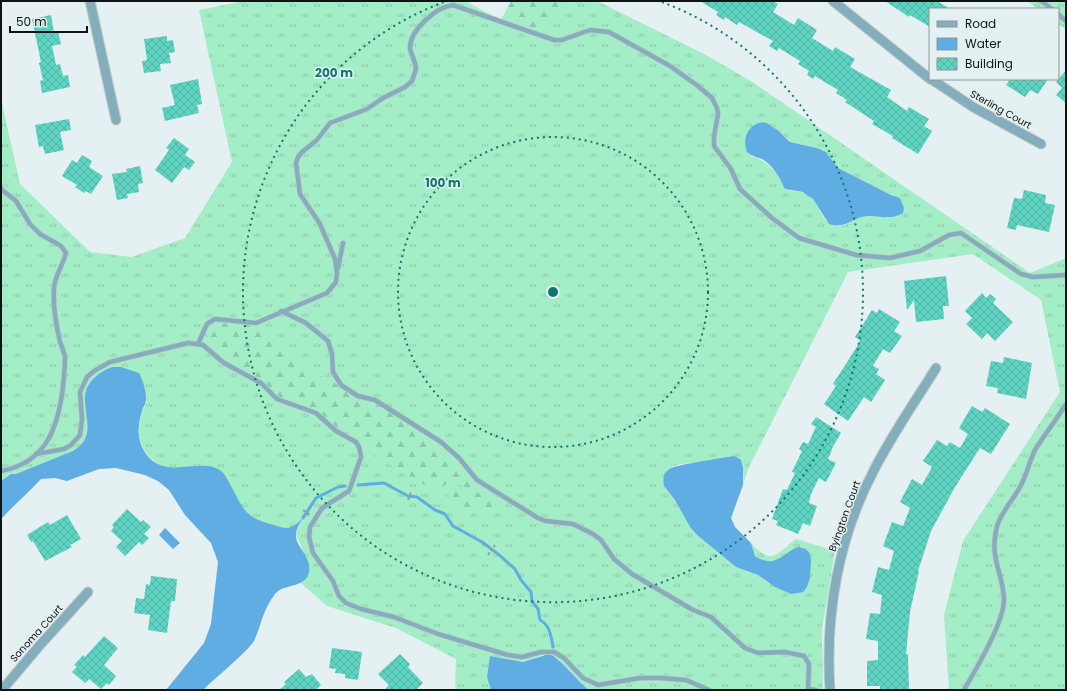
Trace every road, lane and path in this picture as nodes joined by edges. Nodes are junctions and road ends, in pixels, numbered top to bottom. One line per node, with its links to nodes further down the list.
1 (90, 1): 7 (street)
2 (833, 1): 5 (street, Sterling Court)
3 (1041, 1): 4 (lane)
4 (1051, 8)
5 (929, 78)
6 (932, 80): 8 (street, Sterling Court)
7 (116, 120)
8 (1041, 144)
9 (1, 189): 17 (lane)
10 (343, 243): 11 (lane)
11 (337, 274): 12 (lane); 13 (lane)
12 (1066, 275)
13 (281, 311): 14 (lane); 28 (lane)
14 (198, 344): 17 (lane); 27 (lane)
15 (936, 368): 30 (street, Byington Court)
16 (1066, 404): 31 (lane)
17 (36, 454): 18 (lane)
18 (1, 470)
19 (411, 492): 20 (path)
20 (408, 500)
21 (303, 510): 22 (path)
22 (311, 516)
23 (495, 546): 24 (path)
24 (488, 555)
25 (88, 592): 26 (street, Sonoma Court)
26 (2, 690)
27 (709, 690)
28 (808, 690): 29 (lane)
29 (816, 690)
30 (830, 690)
31 (964, 690)

